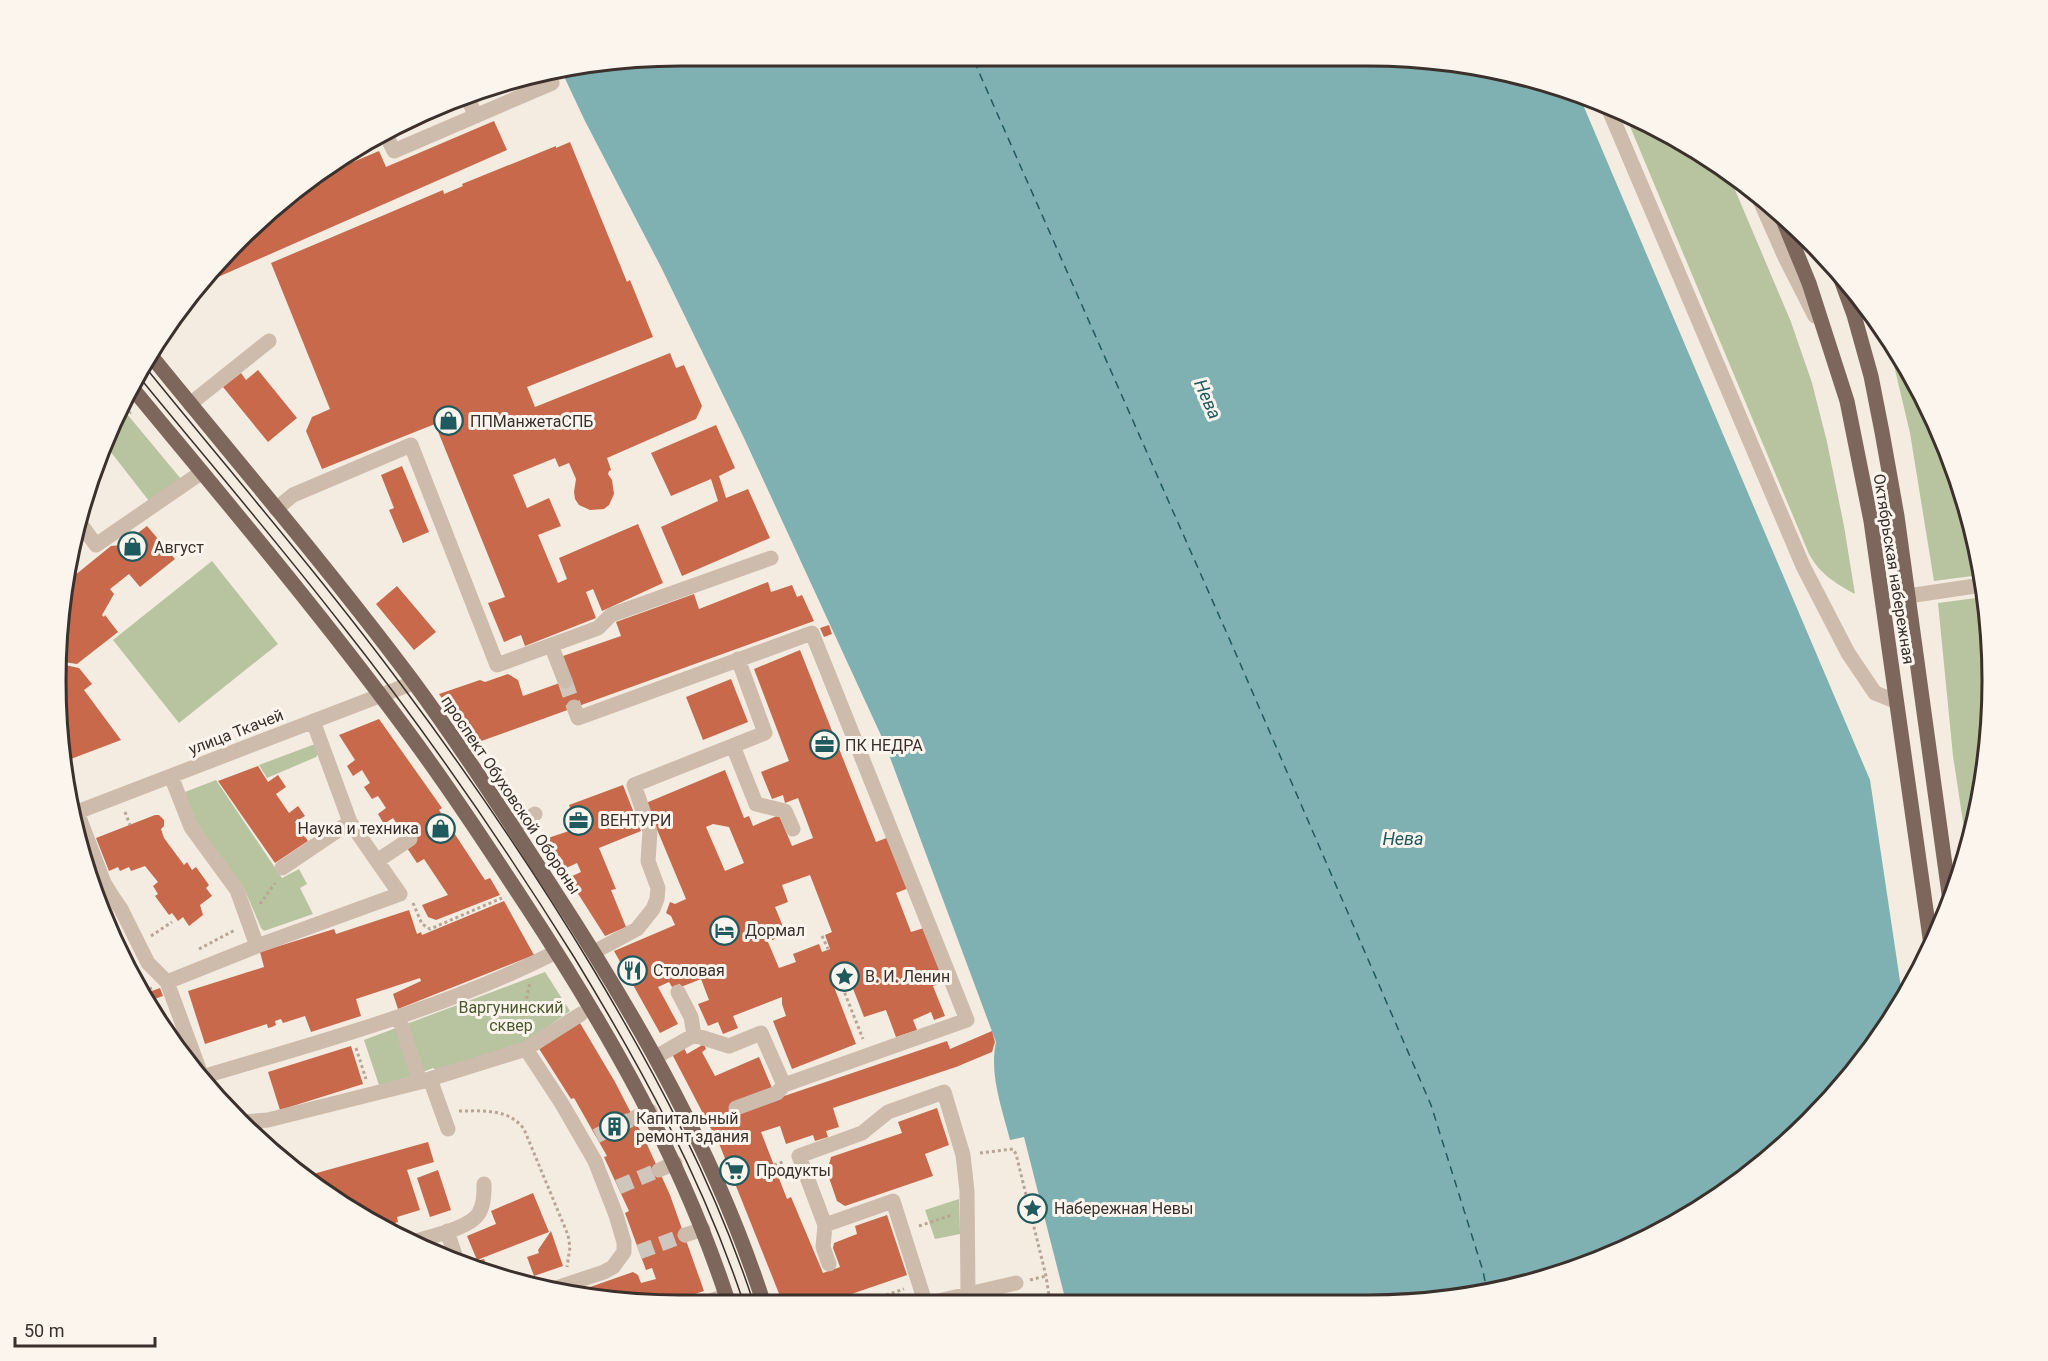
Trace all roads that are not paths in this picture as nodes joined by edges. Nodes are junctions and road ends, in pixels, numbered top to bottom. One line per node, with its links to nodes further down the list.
1 (551, 80): 3 (street)
2 (470, 104): 3 (street)
3 (476, 116): 5 (street)
4 (1612, 117): 25 (street)
5 (388, 140)
6 (1765, 211): 10 (street)
7 (1789, 233): 10 (main road, Октябрьская набережная)
8 (1847, 296): 19 (main road, Октябрьская набережная)
9 (269, 341): 13 (street)
10 (1832, 349): 25 (main road, Октябрьская набережная)
11 (156, 361): 13 (main road, проспект Обуховской Обороны)
12 (137, 393): 14 (main road)
13 (190, 404): 15 (main road, проспект Обуховской Обороны)
14 (202, 472): 16 (street); 24 (main road)
15 (276, 509): 20 (street); 23 (main road, проспект Обуховской Обороны)
16 (85, 530)
17 (771, 558): 20 (street)
18 (1975, 586): 19 (street)
19 (1908, 596): 39 (main road, Октябрьская набережная)
20 (552, 645): 22 (street)
21 (738, 659): 26 (street); 28 (street); 56 (street)
22 (565, 681)
23 (414, 682): 24 (street, улица Ткачей); 33 (main road, проспект Обуховской Обороны)
24 (380, 695): 27 (street, улица Ткачей); 44 (main road)
25 (1895, 701): 42 (main road, Октябрьская набережная)
26 (574, 707)
27 (313, 721): 29 (street, улица Ткачей); 32 (street)
28 (733, 746): 34 (street); 45 (street)
29 (171, 776): 30 (street, улица Ткачей); 43 (street)
30 (80, 811)
31 (535, 814): 33 (street)
32 (350, 822): 37 (street); 38 (street)
33 (513, 828): 45 (main road, проспект Обуховской Обороны)
34 (793, 829)
35 (410, 839): 37 (street)
36 (91, 853): 40 (street)
37 (377, 861): 43 (street)
38 (281, 873)
39 (1947, 882)
40 (106, 896)
41 (107, 900): 46 (street)
42 (1928, 932)
43 (257, 946): 46 (street)
44 (556, 952): 49 (street); 58 (main road)
45 (594, 952): 53 (main road, проспект Обуховской Обороны)
46 (167, 982): 50 (street)
47 (678, 992): 51 (street)
48 (581, 1014): 52 (street)
49 (399, 1018): 54 (street); 55 (street)
50 (179, 1035)
51 (694, 1035): 53 (street); 56 (street)
52 (522, 1043): 55 (street); 73 (street)
53 (656, 1057): 76 (main road, проспект Обуховской Обороны)
54 (210, 1077)
55 (425, 1081): 60 (street); 61 (street)
56 (784, 1085): 57 (street)
57 (736, 1108)
58 (650, 1111): 59 (street); 62 (main road)
59 (634, 1118)
60 (252, 1121)
61 (448, 1129)
62 (675, 1163): 63 (street); 66 (main road)
63 (659, 1170)
64 (484, 1184): 67 (street)
65 (825, 1225): 71 (street); 74 (street); 77 (street)
66 (703, 1229): 68 (street); 75 (main road)
67 (447, 1231): 69 (street); 70 (street)
68 (685, 1235)
69 (423, 1238)
70 (454, 1251)
71 (829, 1264)
72 (1016, 1283): 74 (street)
73 (568, 1284)
74 (968, 1294): 78 (street)
75 (726, 1295)
76 (761, 1295)
77 (923, 1295)
78 (964, 1295)

